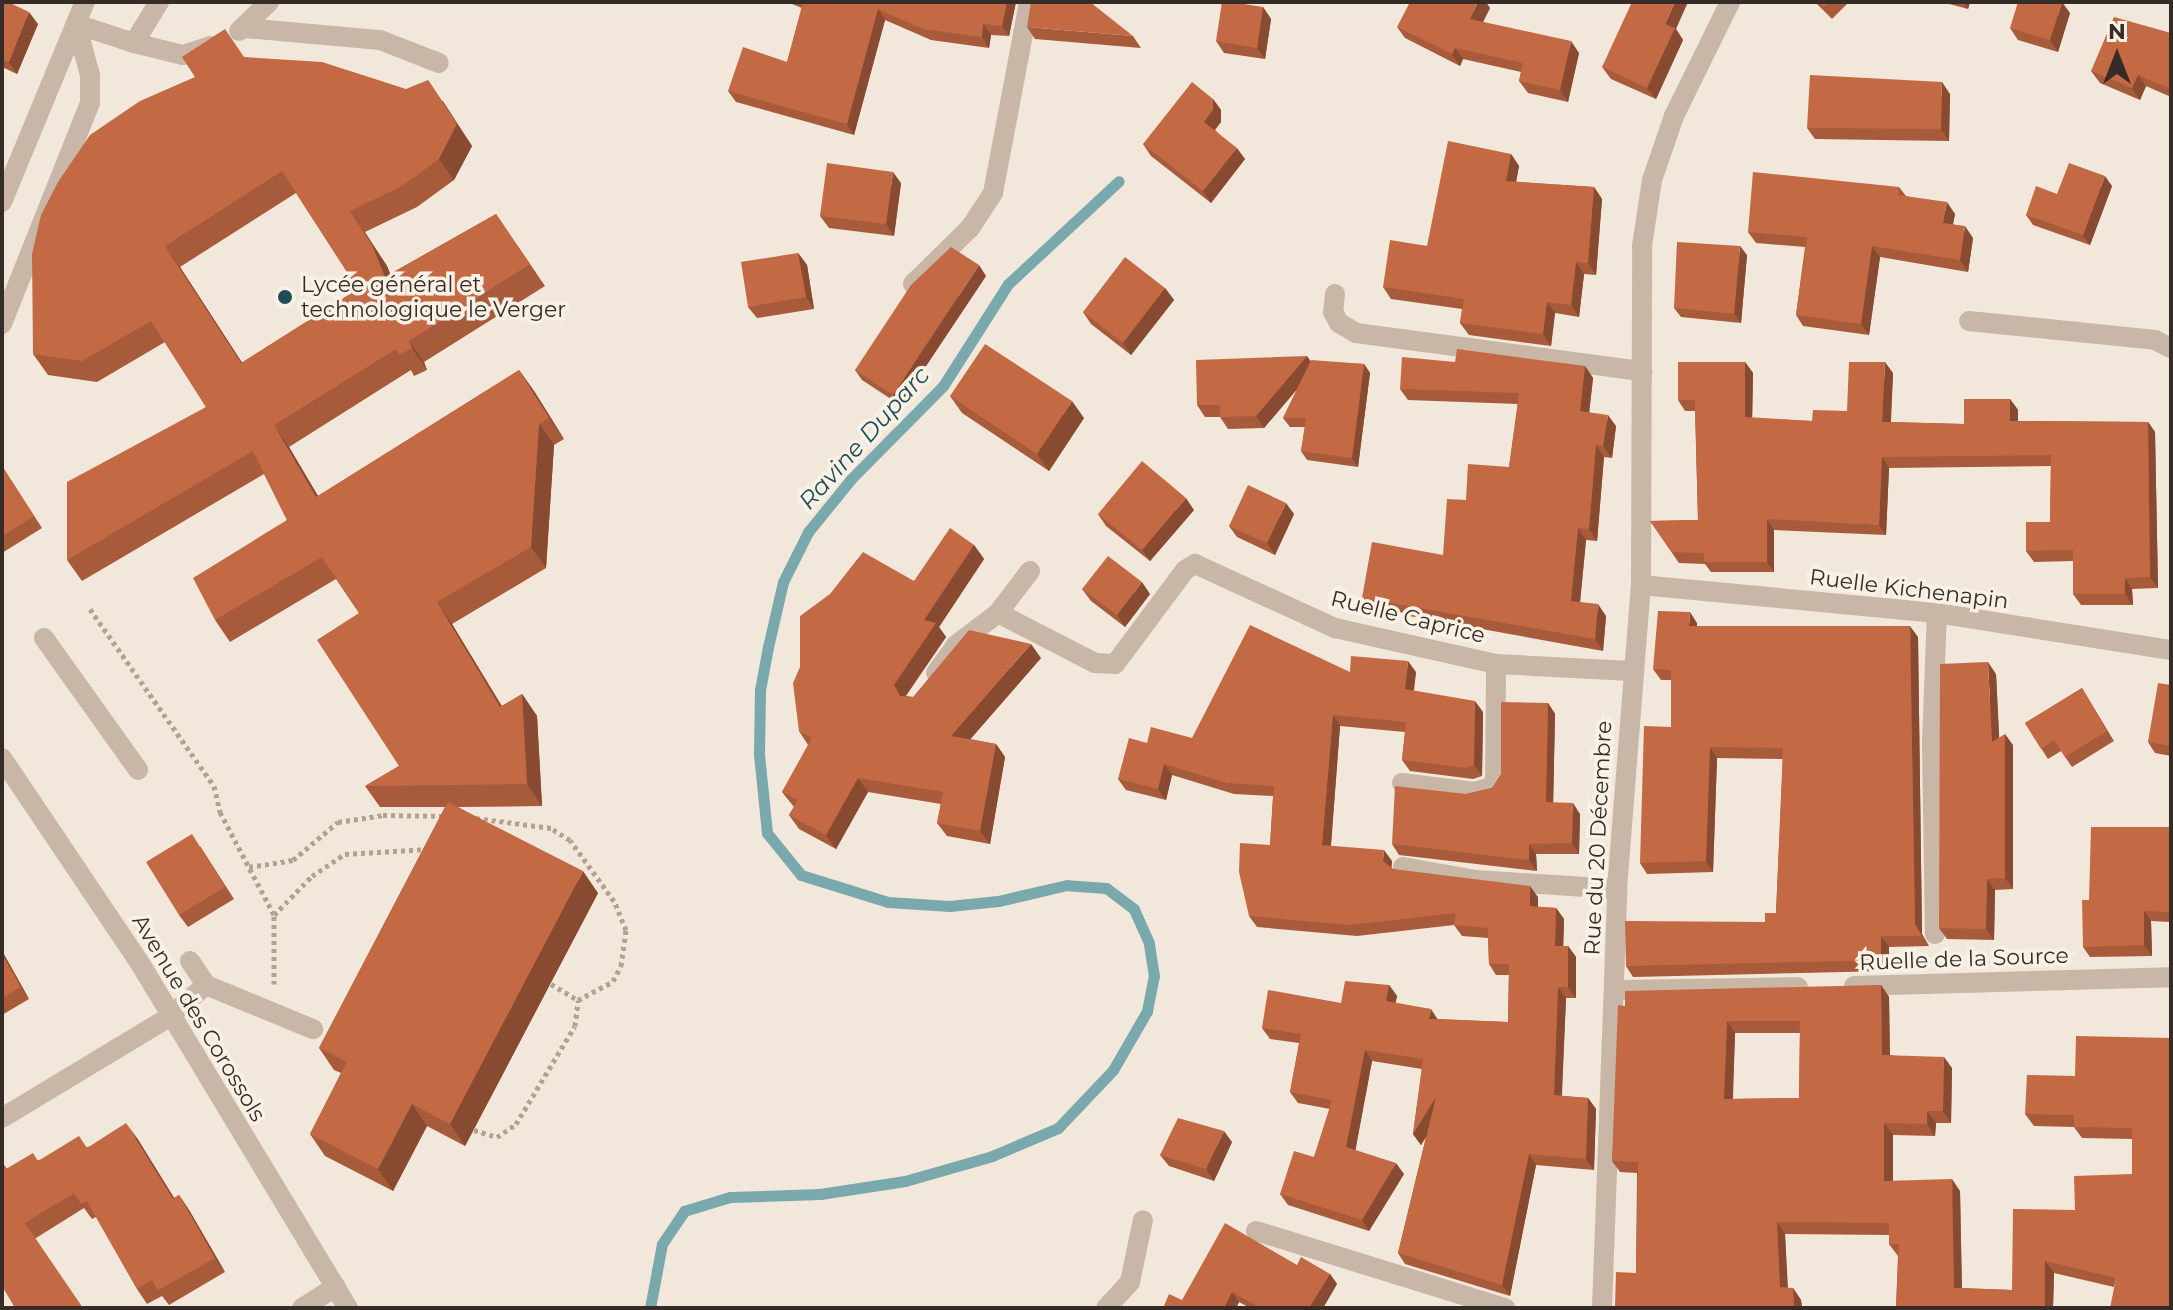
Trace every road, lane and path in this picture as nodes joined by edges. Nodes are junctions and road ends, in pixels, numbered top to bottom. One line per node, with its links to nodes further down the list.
1 (85, 2): 6 (street)
2 (159, 2): 8 (street)
3 (269, 2): 7 (street)
4 (1029, 2): 11 (street)
5 (1730, 2): 16 (street, Rue du 20 Décembre)
6 (76, 24): 8 (street); 10 (street); 14 (street)
7 (245, 28): 8 (street); 9 (street)
8 (134, 43)
9 (439, 63)
10 (2, 202)
11 (913, 284)
12 (1335, 294): 16 (street)
13 (1969, 321): 15 (street)
14 (2, 324)
15 (2171, 348)
16 (1642, 371): 18 (street, Rue du 20 Décembre)
17 (1030, 571): 20 (street)
18 (1641, 585): 21 (street, Ruelle Kichenapin); 25 (street, Rue du 20 Décembre)
19 (90, 609): 33 (path)
20 (998, 613): 24 (street, Ruelle Caprice); 26 (street)
21 (1937, 613): 23 (street, Ruelle Kichenapin); 37 (street)
22 (44, 638): 28 (street)
23 (2171, 650)
24 (1496, 664): 25 (street, Ruelle Caprice); 29 (street, Ruelle Caprice)
25 (1631, 671): 35 (street, Rue du 20 Décembre)
26 (925, 688)
27 (2, 758): 45 (street, Avenue des Corossols)
28 (138, 770)
29 (1402, 783)
30 (452, 816): 33 (path)
31 (465, 817): 43 (path)
32 (438, 849): 36 (path)
33 (249, 867): 36 (path)
34 (1403, 867): 35 (street)
35 (1617, 889): 42 (street, Rue du 20 Décembre)
36 (274, 915): 44 (path)
37 (1935, 934)
38 (190, 961): 41 (street)
39 (2171, 977): 42 (street, Ruelle de la Source)
40 (551, 984): 43 (path)
41 (206, 985): 44 (street); 45 (street)
42 (1615, 990): 56 (street, Rue du 20 Décembre)
43 (578, 1000): 48 (path)
44 (274, 1013): 46 (street)
45 (168, 1018): 47 (street); 51 (street, Avenue des Corossols)
46 (313, 1029)
47 (2, 1118)
48 (474, 1130)
49 (1143, 1220): 54 (street)
50 (1256, 1231): 55 (street)
51 (336, 1287): 52 (street); 53 (street, Avenue des Corossols)
52 (302, 1308)
53 (348, 1308)
54 (1106, 1308)
55 (1505, 1308)
56 (1602, 1308)

